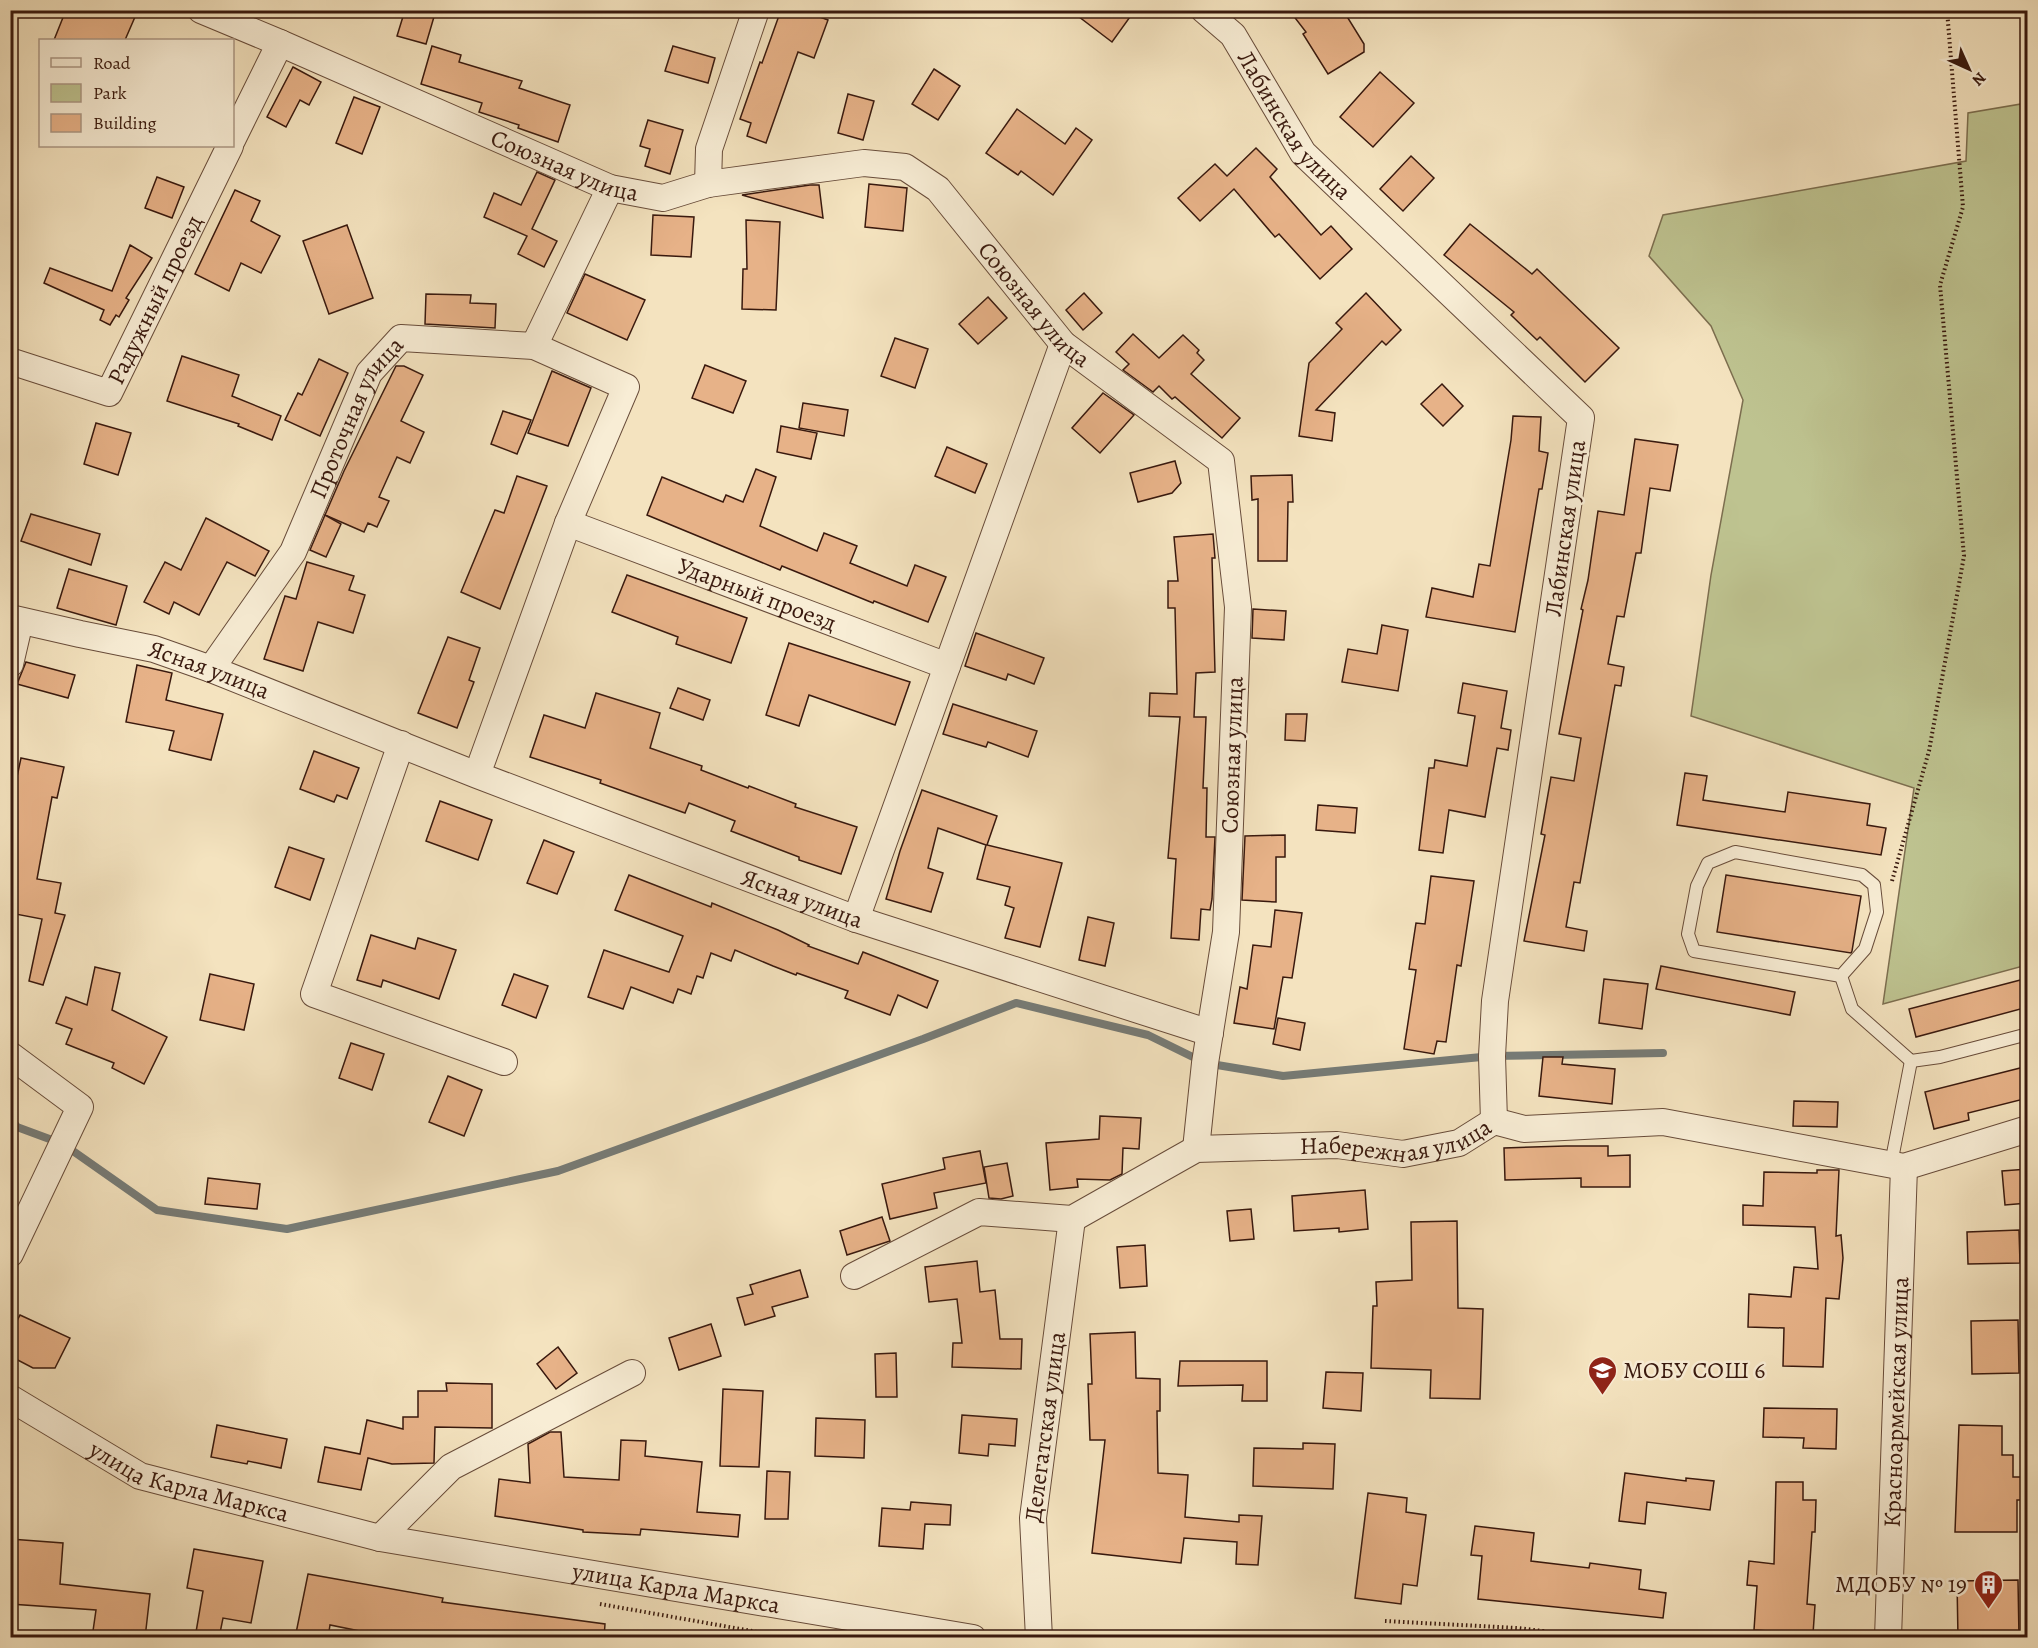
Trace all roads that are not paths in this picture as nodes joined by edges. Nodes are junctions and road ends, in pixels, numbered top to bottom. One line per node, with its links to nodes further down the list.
1 (201, 10): 4 (street, Союзная улица)
2 (756, 10): 7 (street)
3 (1204, 10): 26 (street, Лабинская улица)
4 (280, 42): 5 (street); 8 (street, Союзная улица)
5 (234, 136)
6 (230, 147): 11 (street, Радужный проезд)
7 (708, 184): 8 (street, Союзная улица); 9 (street, Союзная улица)
8 (610, 188): 10 (street)
9 (1063, 344): 15 (street); 21 (street, Союзная улица)
10 (534, 346): 12 (street); 16 (street, Проточная улица)
11 (10, 361)
12 (568, 523): 15 (street, Ударный проезд); 18 (street)
13 (15, 619): 14 (street); 16 (street, Ясная улица)
14 (10, 664)
15 (947, 666): 19 (street)
16 (211, 669): 17 (street, Ясная улица)
17 (401, 744): 19 (street, Ясная улица); 25 (street)
18 (482, 761)
19 (856, 919): 21 (street, Ясная улица)
20 (1841, 975): 20 (lane); 24 (lane)
21 (1210, 1033): 28 (street, Союзная улица)
22 (2028, 1035): 24 (lane)
23 (10, 1055): 31 (street)
24 (1911, 1061): 29 (lane)
25 (504, 1062)
26 (1494, 1121): 28 (street, Набережная улица); 29 (street, Набережная улица)
27 (2028, 1129): 29 (street, Набережная улица)
28 (1196, 1149): 30 (street, Набережная улица)
29 (1897, 1166): 38 (street, Красноармейская улица)
30 (1072, 1219): 32 (street); 37 (street, Делегатская улица)
31 (10, 1254)
32 (854, 1276)
33 (632, 1373): 35 (street)
34 (10, 1398): 35 (street, улица Карла Маркса)
35 (381, 1538): 36 (street, улица Карла Маркса)
36 (973, 1638)
37 (1039, 1638)
38 (1888, 1638)

